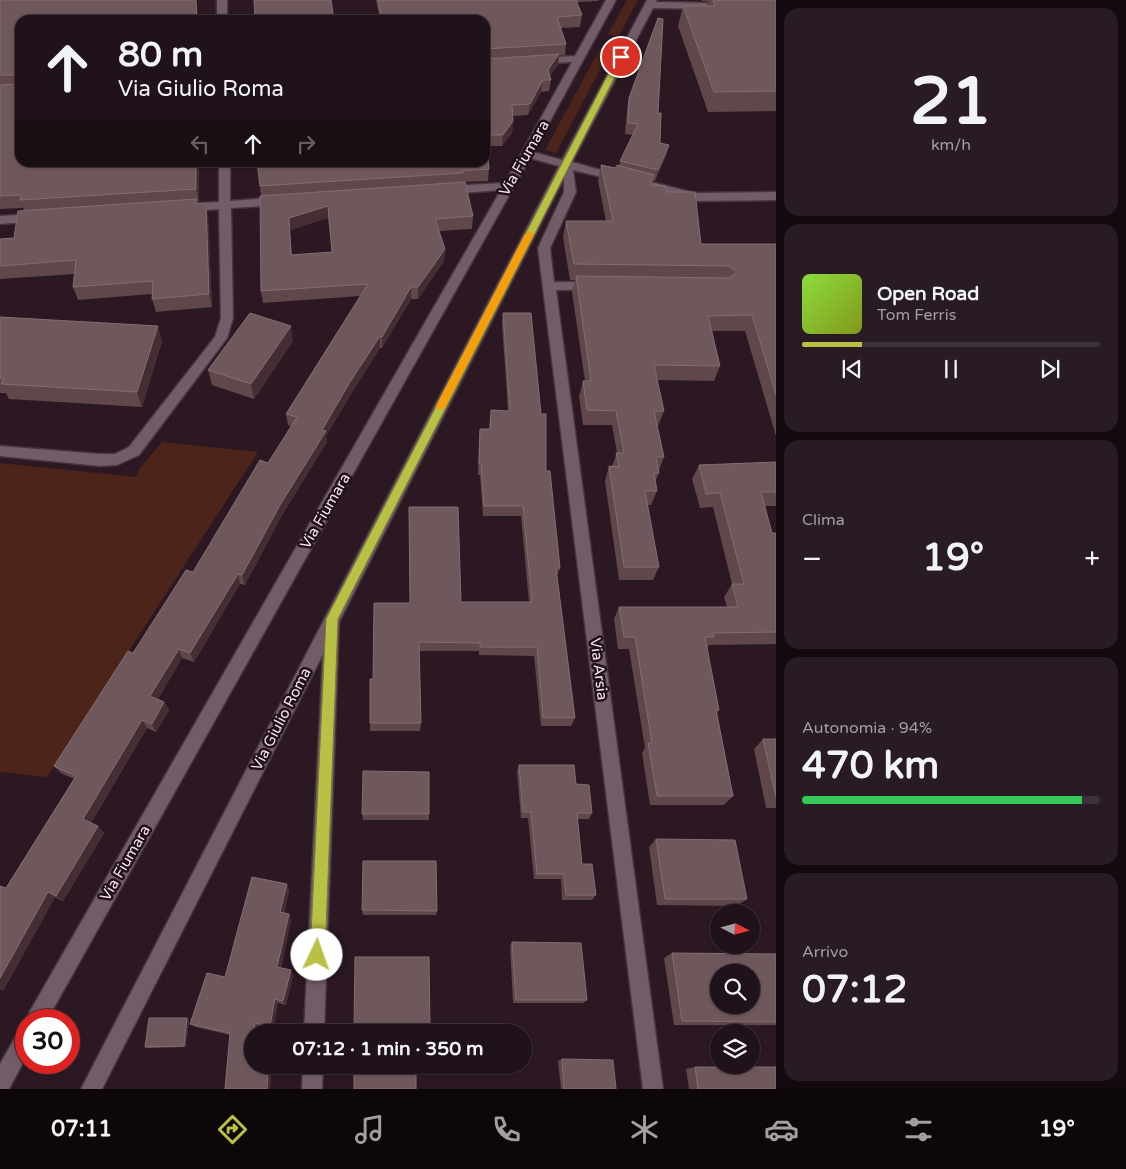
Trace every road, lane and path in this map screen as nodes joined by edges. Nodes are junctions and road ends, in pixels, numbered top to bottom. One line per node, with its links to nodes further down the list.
1 (222, 0): 5 (street)
2 (611, 0): 6 (street, Via Fiumara)
3 (651, 3): 4 (street); 9 (street)
4 (718, 6)
5 (222, 15)
6 (580, 59): 7 (street); 8 (street, Via Fiumara)
7 (532, 62)
8 (527, 154): 9 (street); 11 (street, Via Fiumara)
9 (566, 164): 13 (street); 19 (street); 20 (street)
10 (224, 167): 15 (street)
11 (509, 186): 12 (street); 25 (street, Via Fiumara)
12 (440, 190)
13 (776, 196)
14 (293, 200): 15 (street)
15 (224, 205): 16 (street); 23 (street)
16 (176, 208)
17 (49, 217): 18 (street)
18 (0, 220)
19 (525, 242): 20 (street); 24 (street, Via Giulio Roma)
20 (544, 248): 21 (street, Via Arsia)
21 (549, 286): 22 (street); 32 (street, Via Arsia)
22 (607, 287)
23 (0, 451)
24 (332, 619): 26 (street); 30 (street, Via Giulio Roma)
25 (42, 1009)
26 (314, 1024)
27 (15, 1057): 29 (street)
28 (313, 1074): 31 (street)
29 (0, 1084)
30 (92, 1089)
31 (312, 1089)
32 (653, 1089)

